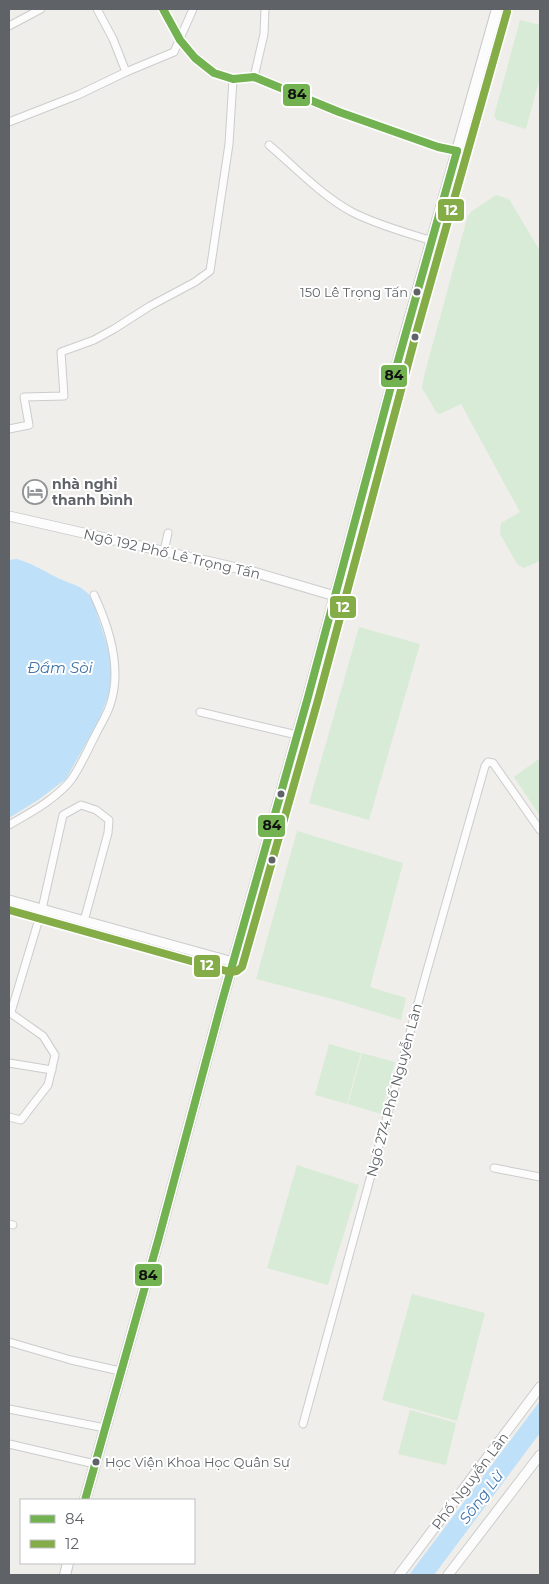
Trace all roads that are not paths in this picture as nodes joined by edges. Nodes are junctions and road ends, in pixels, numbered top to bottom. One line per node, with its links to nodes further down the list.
1 (97, 9): 9 (street)
2 (163, 9): 8 (street)
3 (193, 9): 8 (street)
4 (265, 9): 10 (street)
5 (497, 9): 14 (main road)
6 (36, 10): 7 (street)
7 (9, 26)
8 (180, 40): 9 (street); 11 (street)
9 (126, 72): 12 (street)
10 (254, 77): 11 (street); 14 (street)
11 (233, 79): 16 (street)
12 (9, 122)
13 (269, 145): 15 (street)
14 (457, 151): 15 (main road)
15 (432, 241): 21 (main road)
16 (9, 430)
17 (9, 516): 19 (street, Ngõ 192 Phố Lê Trọng Tấn)
18 (168, 533): 19 (street)
19 (164, 552): 21 (street, Ngõ 192 Phố Lê Trọng Tấn)
20 (94, 595): 24 (street)
21 (335, 596): 23 (main road)
22 (200, 712): 23 (street)
23 (297, 735): 29 (main road)
24 (9, 824)
25 (540, 830): 40 (street, Ngõ 274 Phố Nguyễn Lân)
26 (9, 900): 27 (street)
27 (42, 909): 28 (street); 28 (street); 30 (street)
28 (84, 921): 29 (street)
29 (233, 962): 37 (main road)
30 (10, 1012): 32 (street)
31 (9, 1063): 32 (street)
32 (52, 1070): 33 (street)
33 (9, 1118)
34 (494, 1168): 35 (street)
35 (540, 1177)
36 (9, 1342): 37 (street)
37 (120, 1372): 41 (main road)
38 (540, 1386): 46 (street, Phố Nguyễn Lân)
39 (9, 1409): 41 (street)
40 (303, 1424)
41 (105, 1428): 44 (main road)
42 (9, 1444): 44 (street)
43 (540, 1455): 47 (street)
44 (95, 1464): 45 (main road)
45 (86, 1499)
46 (399, 1575)
47 (448, 1575)

